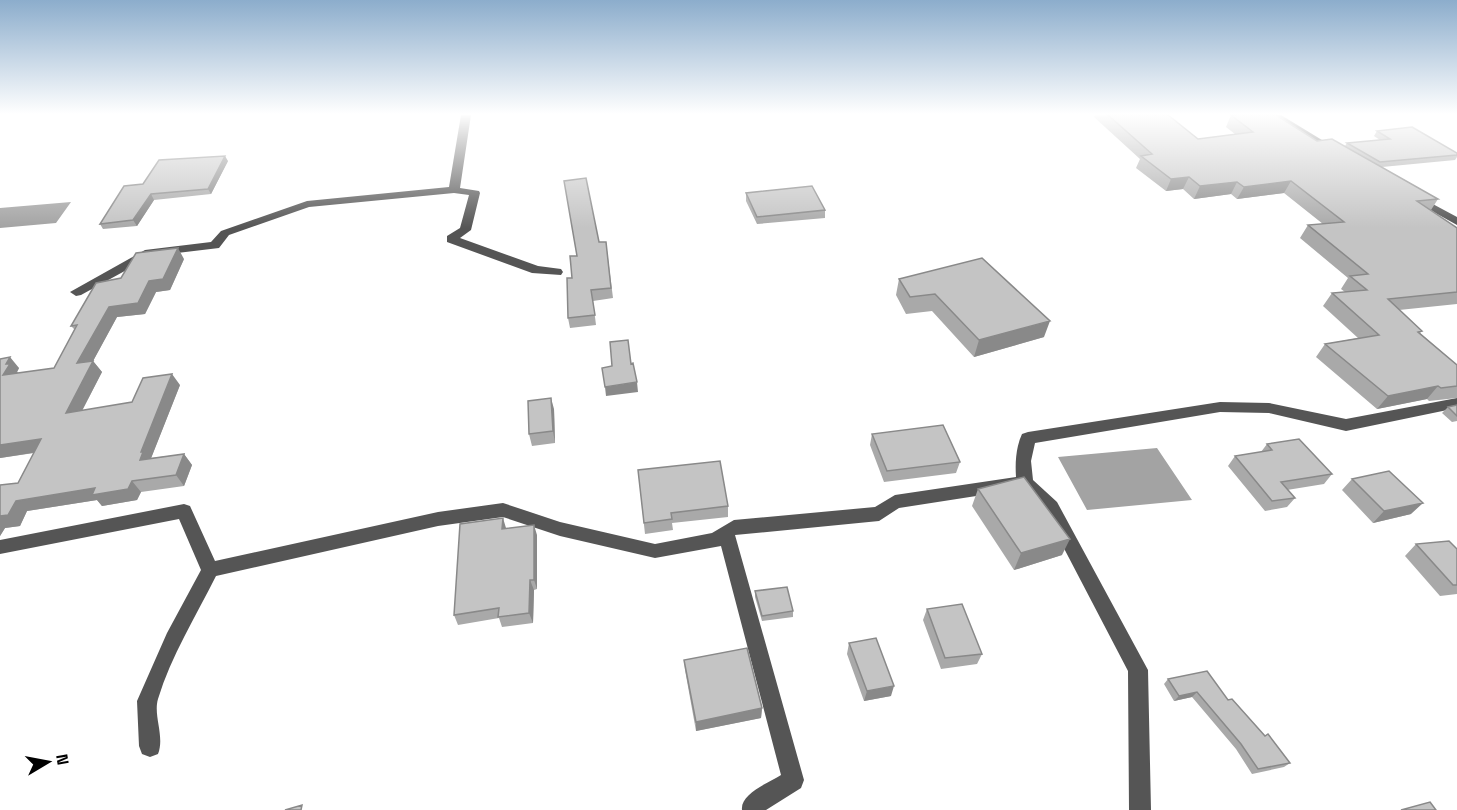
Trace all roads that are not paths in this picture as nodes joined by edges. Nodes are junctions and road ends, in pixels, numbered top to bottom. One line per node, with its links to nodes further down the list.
1 (460, 153): 4 (street)
2 (1338, 153): 3 (street)
3 (1345, 157)
4 (454, 190): 7 (street); 8 (street)
5 (1406, 193): 6 (street)
6 (1457, 222)
7 (557, 272)
8 (76, 292)
9 (1457, 403): 10 (street)
10 (1025, 482): 11 (street); 16 (street)
11 (726, 533): 13 (street); 15 (street)
12 (0, 547): 13 (street)
13 (210, 570): 14 (street)
14 (150, 746)
15 (753, 810)
16 (1140, 810)

